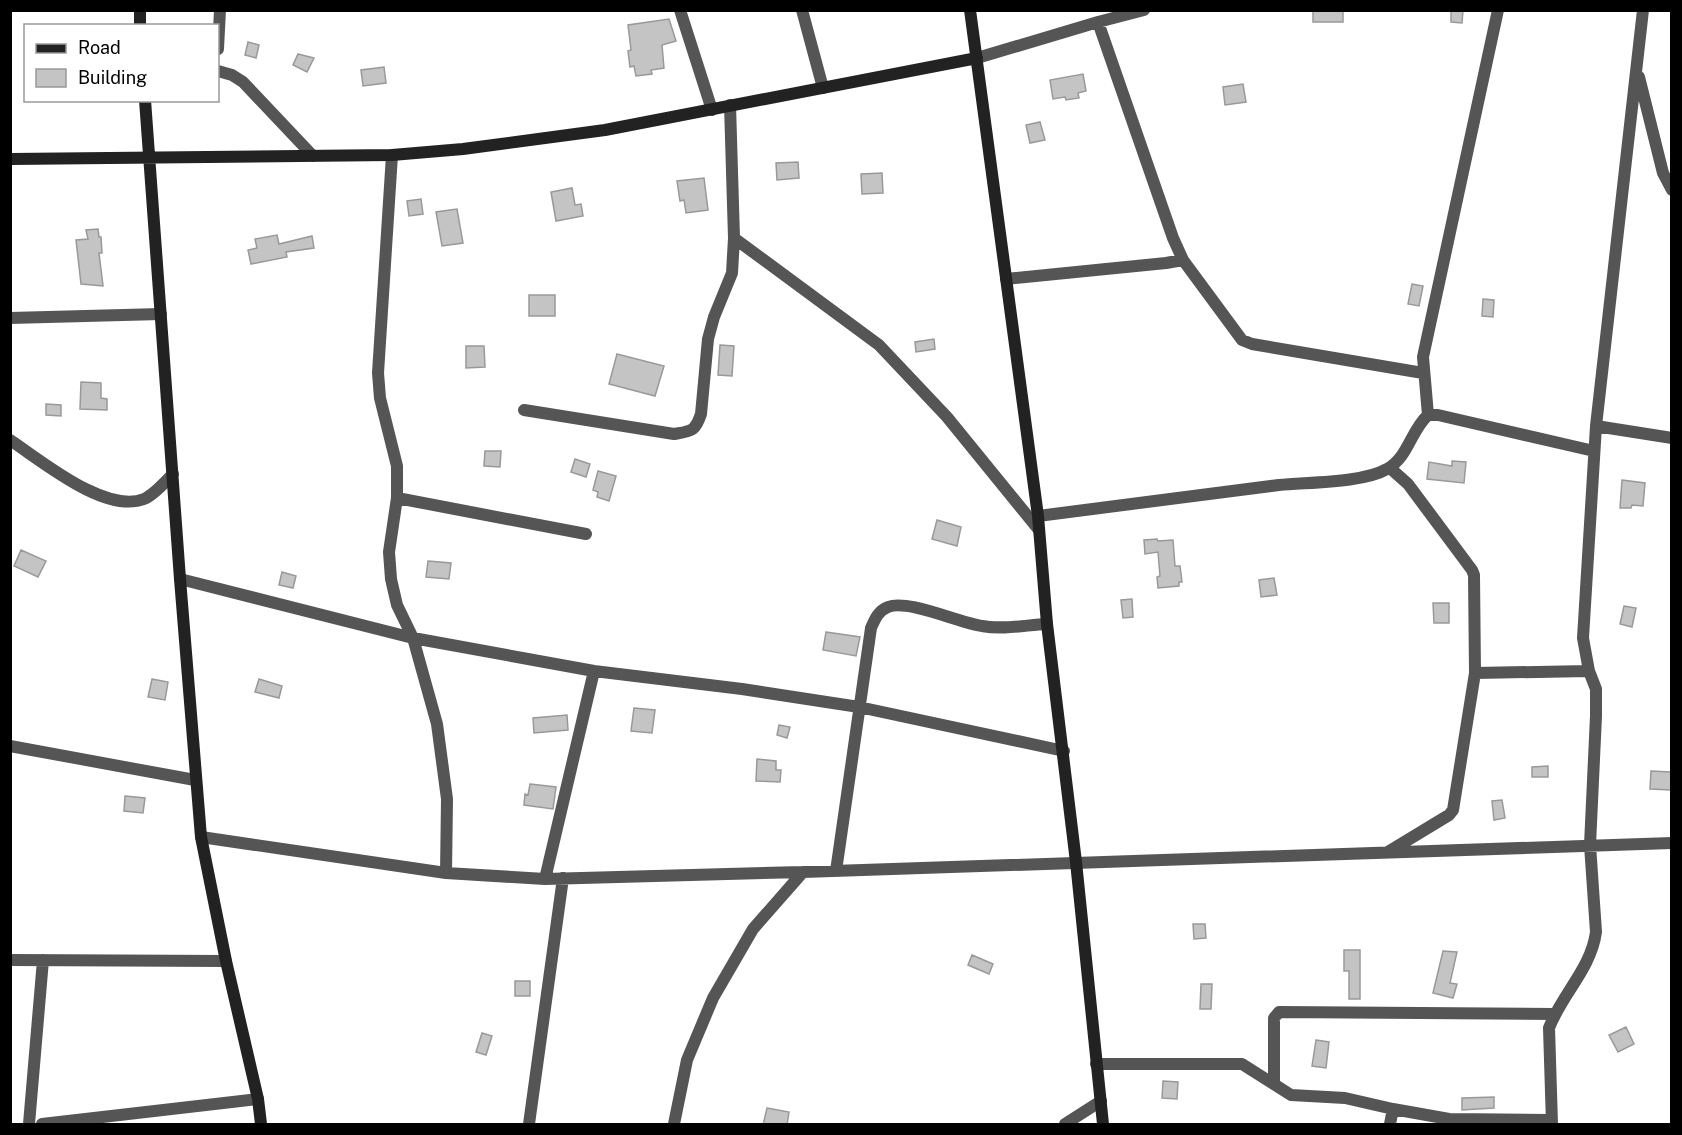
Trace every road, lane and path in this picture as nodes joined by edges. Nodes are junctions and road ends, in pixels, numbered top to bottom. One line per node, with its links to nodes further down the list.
1 (220, 10): 9 (street)
2 (680, 10): 16 (street)
3 (802, 10): 13 (street)
4 (970, 10): 10 (street)
5 (1144, 10): 8 (street)
6 (1498, 10): 27 (street)
7 (1642, 10): 11 (street)
8 (1098, 22): 10 (street); 23 (street)
9 (219, 30)
10 (977, 58): 13 (street); 24 (street)
11 (1637, 66): 21 (street); 30 (street)
12 (219, 71): 18 (street)
13 (823, 88): 15 (street)
14 (145, 102): 19 (street)
15 (730, 105): 16 (street); 22 (street)
16 (712, 110): 17 (street)
17 (392, 155): 18 (street); 36 (street)
18 (313, 156): 19 (street)
19 (148, 157): 20 (street); 25 (street)
20 (10, 159)
21 (1671, 190)
22 (734, 238): 28 (street); 38 (street)
23 (1183, 260): 24 (street); 27 (street)
24 (1006, 279): 37 (street)
25 (161, 314): 26 (street); 35 (street)
26 (10, 318)
27 (1423, 373): 29 (street)
28 (524, 410)
29 (1428, 415): 33 (street); 34 (street)
30 (1596, 426): 31 (street); 33 (street)
31 (1671, 438)
32 (10, 440): 35 (street)
33 (1594, 451): 44 (street)
34 (1390, 468): 37 (street); 45 (street)
35 (173, 474): 40 (street)
36 (397, 498): 39 (street); 42 (street)
37 (1038, 516): 38 (street)
38 (1039, 530): 41 (street)
39 (586, 534)
40 (180, 579): 42 (street); 49 (street)
41 (1047, 624): 46 (street); 48 (street)
42 (413, 638): 43 (street); 57 (street)
43 (594, 671): 46 (street); 59 (street)
44 (1589, 671): 45 (street); 52 (street)
45 (1475, 673): 53 (street)
46 (859, 707): 48 (street); 55 (street)
47 (10, 746): 49 (street)
48 (1064, 751): 54 (street)
49 (195, 780): 50 (street)
50 (201, 837): 57 (street); 62 (street)
51 (1671, 843): 52 (street)
52 (1590, 845): 53 (street); 63 (street)
53 (1384, 854): 54 (street)
54 (1076, 862): 55 (street); 64 (street)
55 (836, 871): 56 (street)
56 (802, 872): 58 (street); 74 (street)
57 (446, 873): 59 (street)
58 (563, 878): 59 (street); 73 (street)
59 (545, 879)
60 (10, 960): 61 (street)
61 (43, 960): 62 (street); 70 (street)
62 (226, 961): 66 (street)
63 (1554, 1014): 65 (street); 69 (street)
64 (1096, 1064): 65 (street); 67 (street)
65 (1274, 1084): 68 (street)
66 (258, 1099): 71 (street); 72 (street)
67 (1101, 1101): 75 (street); 76 (street)
68 (1393, 1109): 69 (street); 77 (street)
69 (1551, 1122)
70 (29, 1125)
71 (42, 1125)
72 (261, 1125)
73 (530, 1125)
74 (674, 1125)
75 (1065, 1125)
76 (1103, 1125)
77 (1390, 1125)

